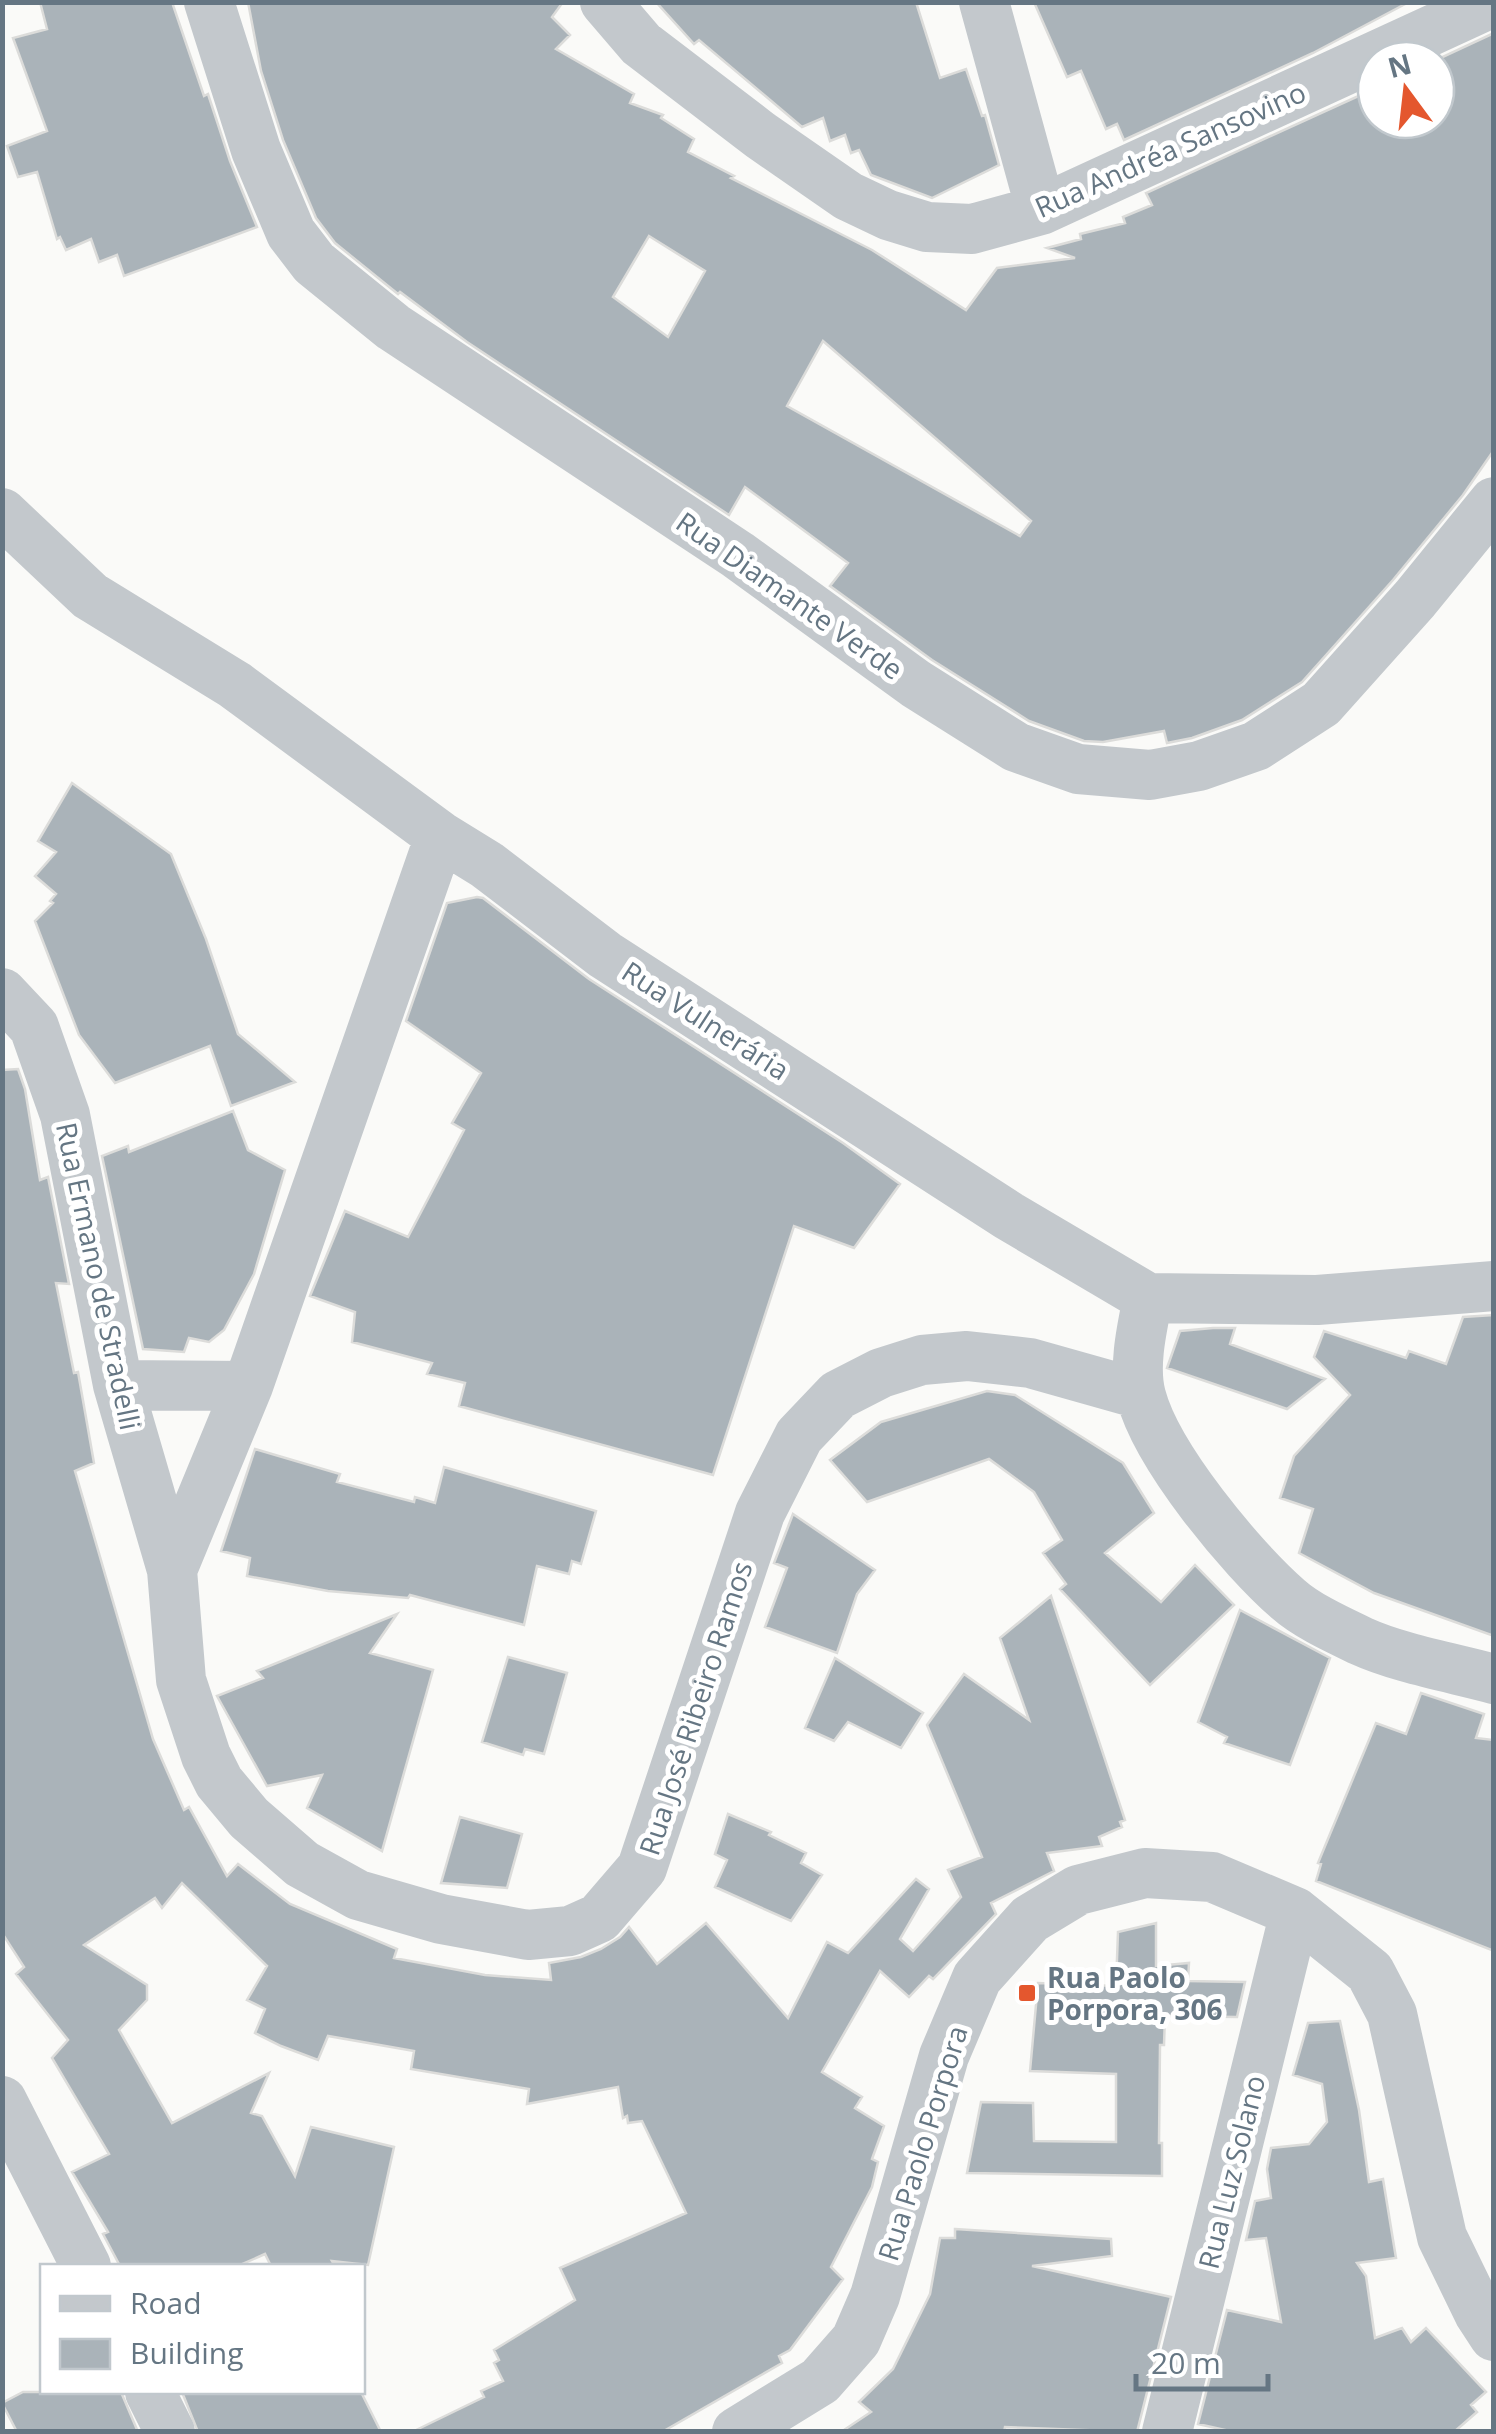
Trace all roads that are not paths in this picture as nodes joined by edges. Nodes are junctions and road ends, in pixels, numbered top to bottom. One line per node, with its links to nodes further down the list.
1 (209, 2): 6 (street, Rua Diamante Verde)
2 (605, 2): 5 (street, Rua Andréa Sansovino)
3 (984, 2): 5 (street)
4 (1494, 2): 5 (street, Rua Andréa Sansovino)
5 (1041, 210)
6 (1494, 502)
7 (2, 513): 8 (street, Rua Vulnerária)
8 (440, 836): 11 (street, Rua Vulnerária); 13 (street, Rua José Ribeiro Ramos)
9 (2, 993): 12 (street, Rua Ermano de Stradelli)
10 (1494, 1286): 11 (street, Rua Vulnerária)
11 (1148, 1298): 14 (street)
12 (118, 1386): 13 (street); 15 (street, Rua Ermano de Stradelli)
13 (248, 1386): 15 (street, Rua José Ribeiro Ramos)
14 (1140, 1394): 15 (street, Rua José Ribeiro Ramos); 16 (street)
15 (172, 1570)
16 (1494, 1679)
17 (1296, 1912): 20 (street, Rua Paolo Porpora); 23 (street, Rua Paolo Porpora); 24 (street, Rua Luz Solano)
18 (2, 2101): 19 (street)
19 (85, 2264)
20 (1494, 2336)
21 (151, 2394): 22 (street)
22 (170, 2432)
23 (737, 2432)
24 (1167, 2432)

